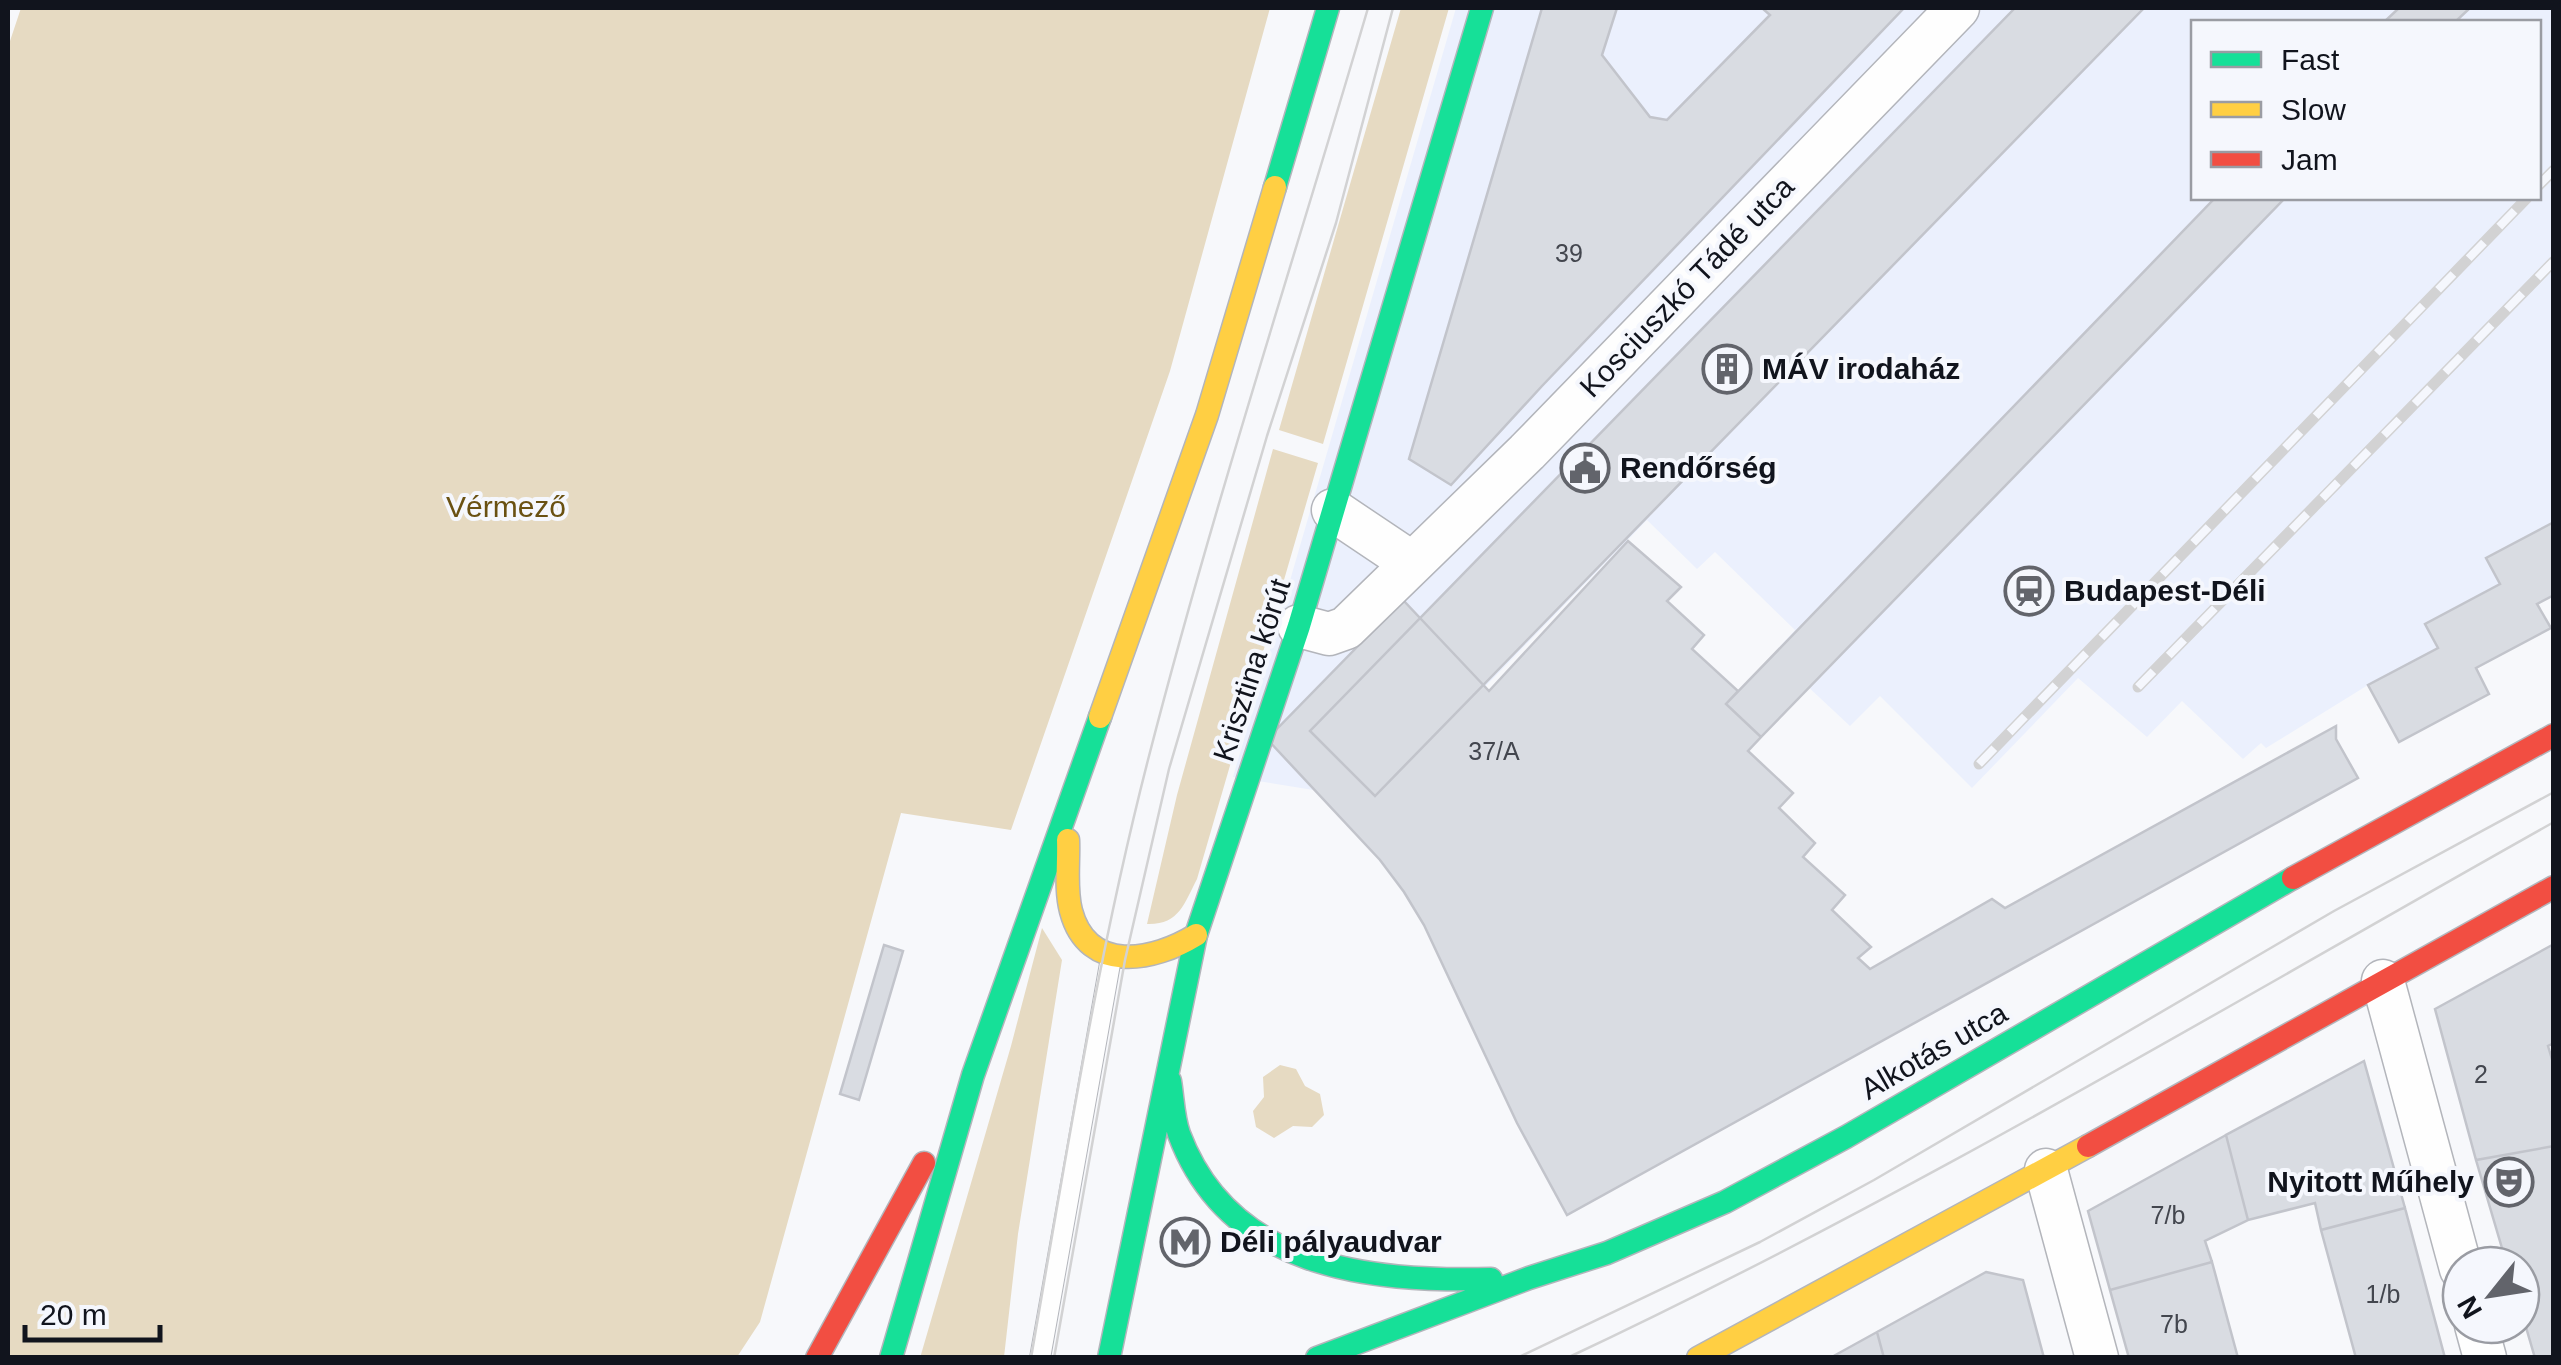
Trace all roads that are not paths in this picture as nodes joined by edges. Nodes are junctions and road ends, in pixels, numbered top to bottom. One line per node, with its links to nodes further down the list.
1 (1328, 8): 10 (street)
2 (1482, 8): 4 (street, Krisztina körút)
3 (1958, 8): 5 (street, Kosciuszkó Tádé utca)
4 (1333, 510): 5 (street); 6 (street, Krisztina körút)
5 (1412, 563): 6 (street, Kosciuszkó Tádé utca)
6 (1299, 626): 12 (street, Krisztina körút)
7 (2554, 718): 9 (lane)
8 (2554, 734): 9 (street, Alkotás utca)
9 (2524, 751): 19 (street, Alkotás utca)
10 (1067, 817): 13 (street); 16 (street)
11 (2554, 887): 14 (street)
12 (1196, 935): 13 (street); 15 (street, Krisztina körút)
13 (1112, 956): 22 (lane)
14 (2383, 981): 17 (street); 18 (street)
15 (1168, 1068): 19 (street); 23 (street, Krisztina körút)
16 (973, 1075): 20 (street); 21 (street)
17 (2046, 1170): 25 (street); 26 (street)
18 (2455, 1245)
19 (1528, 1278): 24 (street, Alkotás utca)
20 (817, 1358)
21 (891, 1358)
22 (1040, 1358)
23 (1110, 1358)
24 (1317, 1358)
25 (1698, 1358)
26 (2097, 1358)

